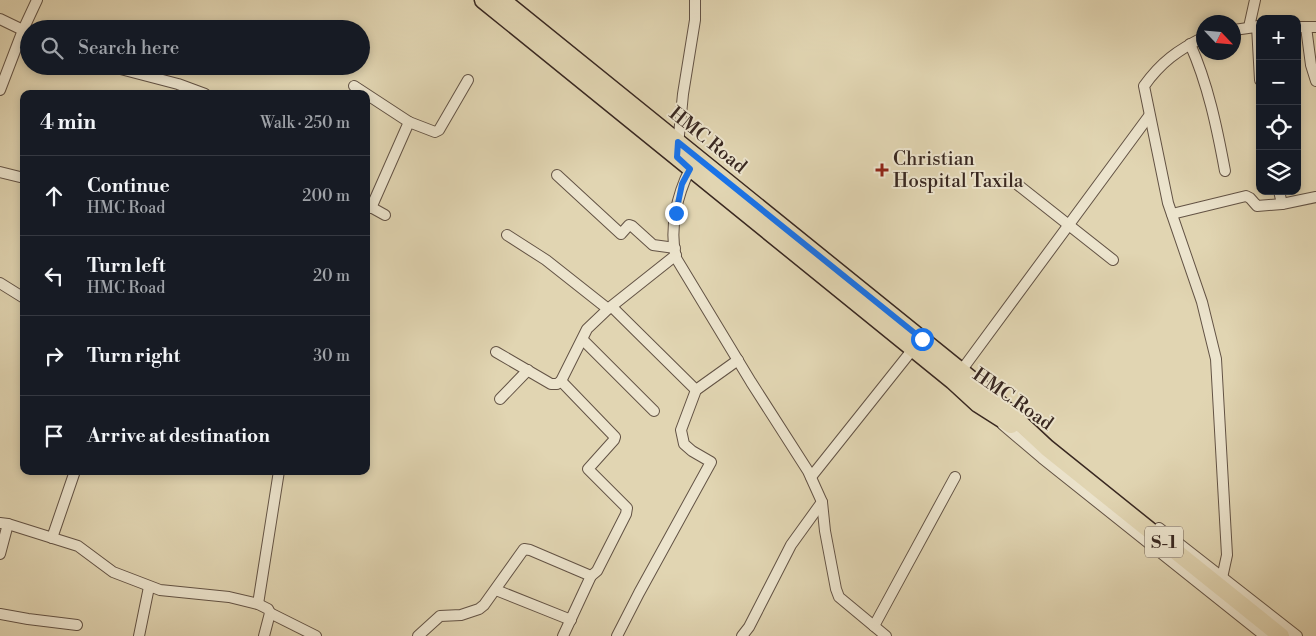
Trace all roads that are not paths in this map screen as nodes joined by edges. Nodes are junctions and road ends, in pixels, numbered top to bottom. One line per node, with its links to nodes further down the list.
1 (37, 0): 7 (street)
2 (484, 0): 26 (main road, HMC Road / S-1)
3 (502, 0): 26 (main road, HMC Road / S-1)
4 (695, 0): 26 (street)
5 (1255, 0): 8 (street)
6 (0, 19): 10 (street)
7 (30, 20)
8 (1255, 27): 11 (street); 15 (street)
9 (1306, 27): 18 (street)
10 (20, 29)
11 (1241, 29)
12 (1196, 41): 13 (street)
13 (1190, 44): 24 (street); 28 (street)
14 (20, 45): 20 (street)
15 (1258, 60)
16 (144, 75): 21 (street)
17 (468, 80): 25 (street)
18 (1316, 81)
19 (354, 86): 22 (street)
20 (0, 90)
21 (194, 90)
22 (360, 90)
23 (370, 96): 25 (street)
24 (1149, 116): 38 (street); 40 (street)
25 (409, 122): 35 (street)
26 (678, 150): 27 (main road, HMC Road / S-1); 52 (main road, HMC Road / S-1)
27 (690, 169): 42 (street); 48 (main road, HMC Road / S-1)
28 (1226, 171)
29 (0, 172): 31 (street)
30 (557, 175): 42 (street)
31 (20, 177)
32 (1018, 185): 40 (street)
33 (1280, 195): 36 (street)
34 (1316, 197): 36 (street)
35 (370, 204)
36 (1282, 204): 38 (street)
37 (370, 207): 39 (street)
38 (1172, 214): 67 (street)
39 (385, 215)
40 (1068, 225): 43 (street); 52 (street)
41 (507, 235): 46 (street)
42 (675, 251): 46 (street); 50 (street)
43 (1113, 260)
44 (0, 283): 45 (street)
45 (20, 296)
46 (610, 308): 47 (street); 54 (street)
47 (583, 340): 53 (street); 57 (street)
48 (913, 349): 55 (main road, HMC Road / S-1); 61 (street)
49 (496, 352): 51 (street)
50 (738, 360): 54 (street); 61 (street)
51 (528, 370): 53 (street); 56 (street)
52 (961, 371): 55 (main road, HMC Road / S-1)
53 (561, 381): 66 (street)
54 (696, 390): 81 (street)
55 (983, 398): 67 (street); 84 (street); 85 (main road, HMC Road / S-1)
56 (500, 399)
57 (654, 411)
58 (74, 475): 64 (street)
59 (278, 475): 70 (street)
60 (955, 477): 75 (street)
61 (811, 478): 62 (street)
62 (822, 502): 75 (street); 82 (street)
63 (4, 523): 64 (street); 65 (street)
64 (52, 538): 68 (street)
65 (0, 554)
66 (592, 576): 69 (street); 73 (street)
67 (1222, 578): 86 (street)
68 (149, 586): 70 (street); 76 (street)
69 (496, 590): 73 (street); 79 (street)
70 (258, 604): 71 (street)
71 (270, 613): 77 (street); 78 (street)
72 (0, 614): 74 (street)
73 (571, 620): 80 (street)
74 (77, 625)
75 (874, 626): 83 (street)
76 (139, 636)
77 (264, 636)
78 (316, 636)
79 (418, 636)
80 (563, 636)
81 (617, 636)
82 (742, 636)
83 (886, 636)
84 (1265, 636)
85 (1281, 636)
86 (1297, 636)

